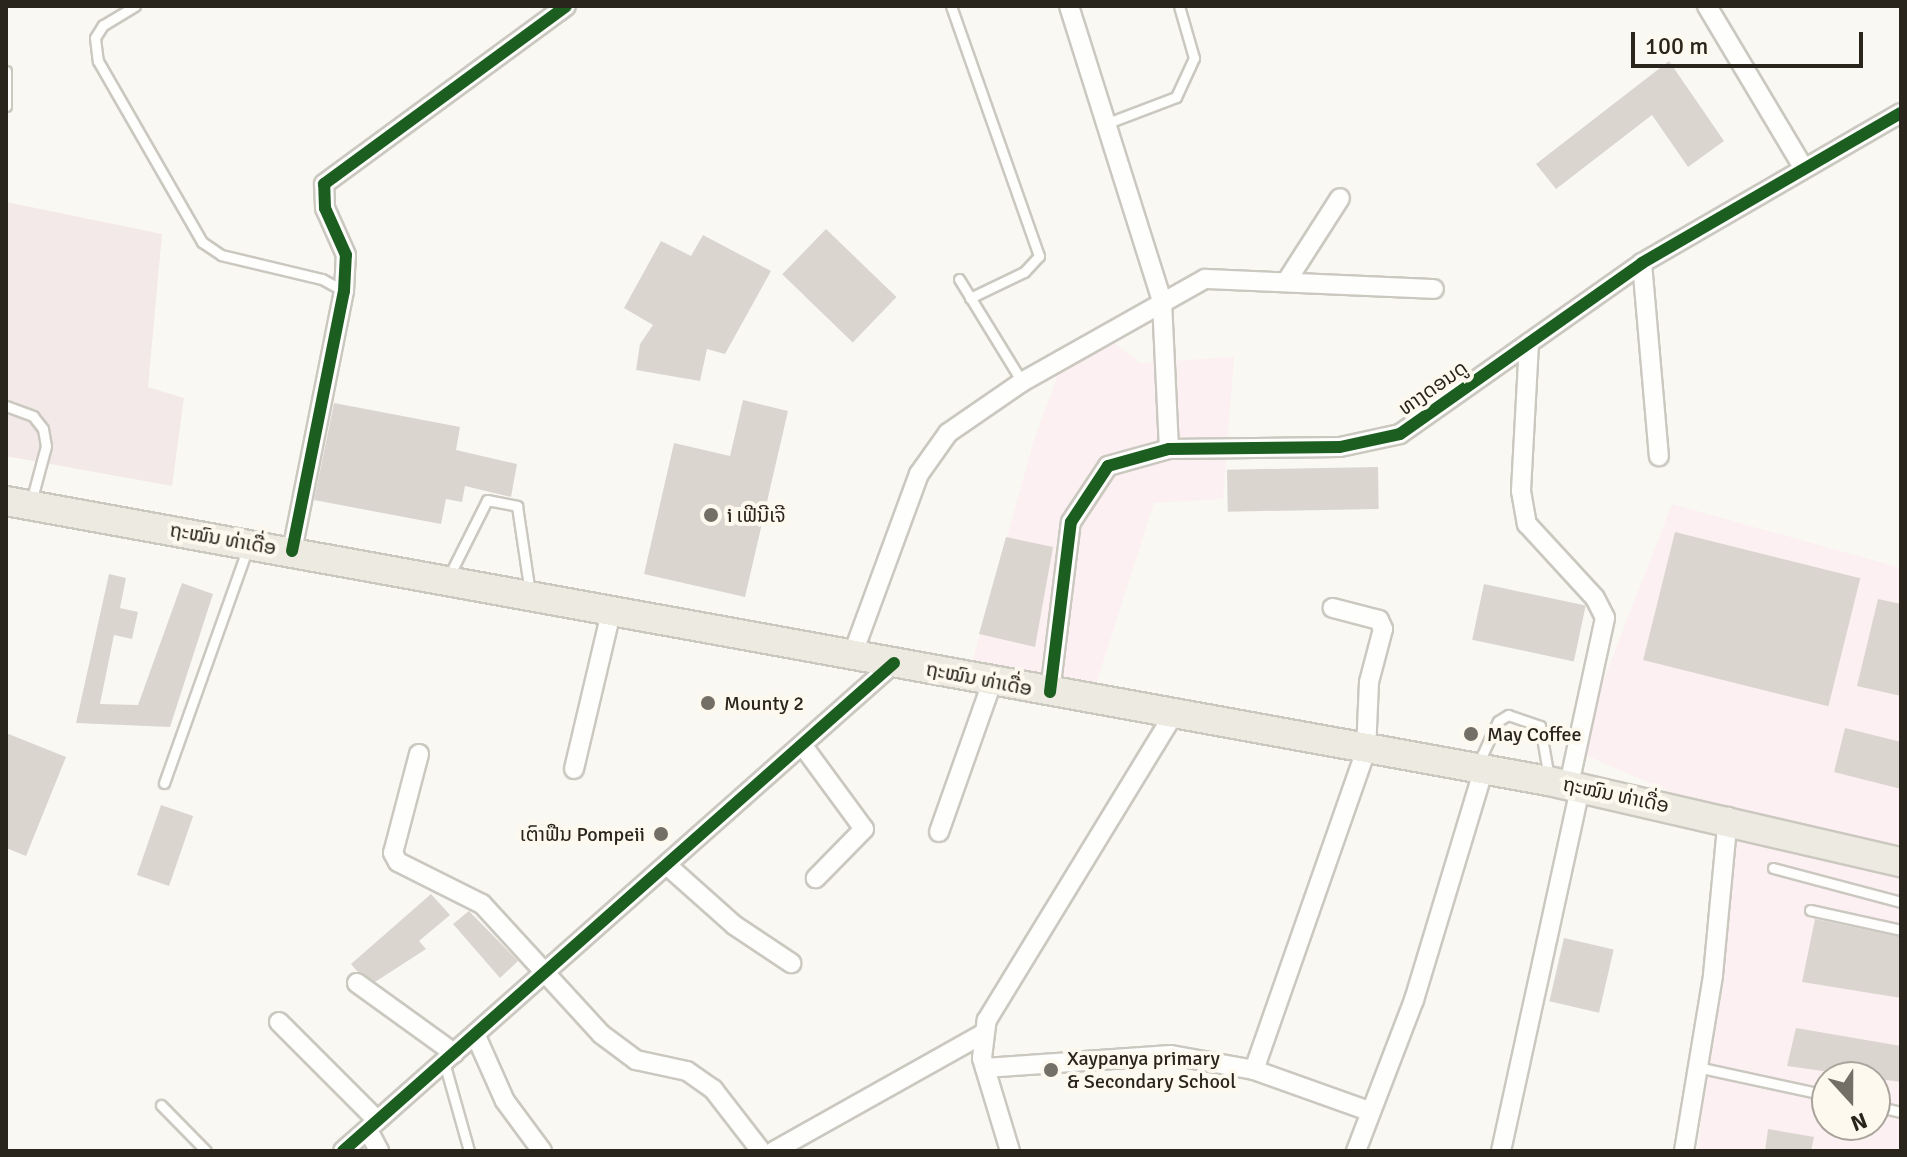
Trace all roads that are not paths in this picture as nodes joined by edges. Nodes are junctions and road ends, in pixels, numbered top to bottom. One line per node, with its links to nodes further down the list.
1 (135, 6): 17 (lane)
2 (566, 6): 17 (street)
3 (951, 6): 18 (lane)
4 (1069, 6): 10 (street)
5 (1179, 6): 10 (lane)
6 (1707, 6): 11 (street)
7 (6, 71): 8 (lane)
8 (6, 106)
9 (1901, 113): 11 (street, ທາງດອນດູ)
10 (1105, 124): 19 (street)
11 (1803, 167): 13 (street, ທາງດອນດູ)
12 (1340, 198): 15 (street)
13 (1642, 263): 20 (street, ທາງດອນດູ); 24 (street)
14 (959, 279): 18 (lane)
15 (1288, 279): 16 (street); 19 (street)
16 (1434, 289)
17 (344, 291): 27 (street)
18 (970, 298): 21 (lane)
19 (1162, 301): 21 (street); 23 (street)
20 (1529, 343): 23 (street, ທາງດອນດູ); 43 (street)
21 (1022, 382): 32 (street)
22 (6, 406): 25 (lane)
23 (1169, 449): 35 (street, ທາງດອນດູ)
24 (1659, 456)
25 (18, 503): 26 (main road, ຖະໝົນ ທ່າເດື່ອ)
26 (249, 544): 27 (main road, ຖະໝົນ ທ່າເດື່ອ); 42 (lane)
27 (292, 551): 28 (main road, ຖະໝົນ ທ່າເດື່ອ)
28 (446, 581): 29 (main road, ຖະໝົນ ທ່າເດື່ອ); 29 (lane)
29 (530, 596): 31 (main road, ຖະໝົນ ທ່າເດື່ອ)
30 (1333, 608): 38 (street)
31 (611, 612): 32 (main road, ຖະໝົນ ທ່າເດື່ອ); 40 (street)
32 (852, 656): 33 (main road, ຖະໝົນ ທ່າເດື່ອ)
33 (894, 663): 34 (main road, ຖະໝົນ ທ່າເດື່ອ); 37 (street)
34 (992, 682): 35 (main road, ຖະໝົນ ທ່າເດື່ອ); 45 (street)
35 (1050, 692): 36 (main road, ຖະໝົນ ທ່າເດື່ອ)
36 (1173, 715): 38 (main road, ຖະໝົນ ທ່າເດື່ອ); 57 (street)
37 (803, 746): 47 (street); 49 (street)
38 (1366, 751): 41 (main road, ຖະໝົນ ທ່າເດື່ອ); 62 (street)
39 (419, 754): 54 (street)
40 (574, 769)
41 (1479, 772): 43 (main road, ຖະໝົນ ທ່າເດື່ອ); 43 (lane); 65 (street)
42 (164, 783)
43 (1566, 785): 44 (main road, ຖະໝົນ ທ່າເດື່ອ); 76 (street)
44 (1728, 817): 46 (main road, ຖະໝົນ ທ່າເດື່ອ); 60 (street)
45 (939, 832)
46 (1901, 862)
47 (669, 867): 53 (street); 54 (street)
48 (1773, 868): 50 (lane)
49 (816, 878)
50 (1901, 902)
51 (1810, 910): 52 (lane)
52 (1901, 930)
53 (791, 963)
54 (545, 978): 58 (street); 73 (street)
55 (357, 983): 59 (street)
56 (279, 1022): 66 (street)
57 (984, 1033): 61 (street); 67 (street)
58 (476, 1036): 59 (street); 72 (street)
59 (449, 1057): 66 (street); 71 (lane)
60 (1697, 1067): 63 (lane); 77 (street)
61 (985, 1068): 62 (street); 74 (street)
62 (1254, 1070): 65 (street)
63 (1811, 1092)
64 (161, 1105): 68 (lane)
65 (1369, 1111): 75 (street)
66 (372, 1125): 69 (street); 70 (street)
67 (784, 1149)
68 (206, 1151)
69 (343, 1151)
70 (379, 1151)
71 (469, 1151)
72 (542, 1151)
73 (761, 1151)
74 (1010, 1151)
75 (1356, 1151)
76 (1501, 1151)
77 (1684, 1151)

